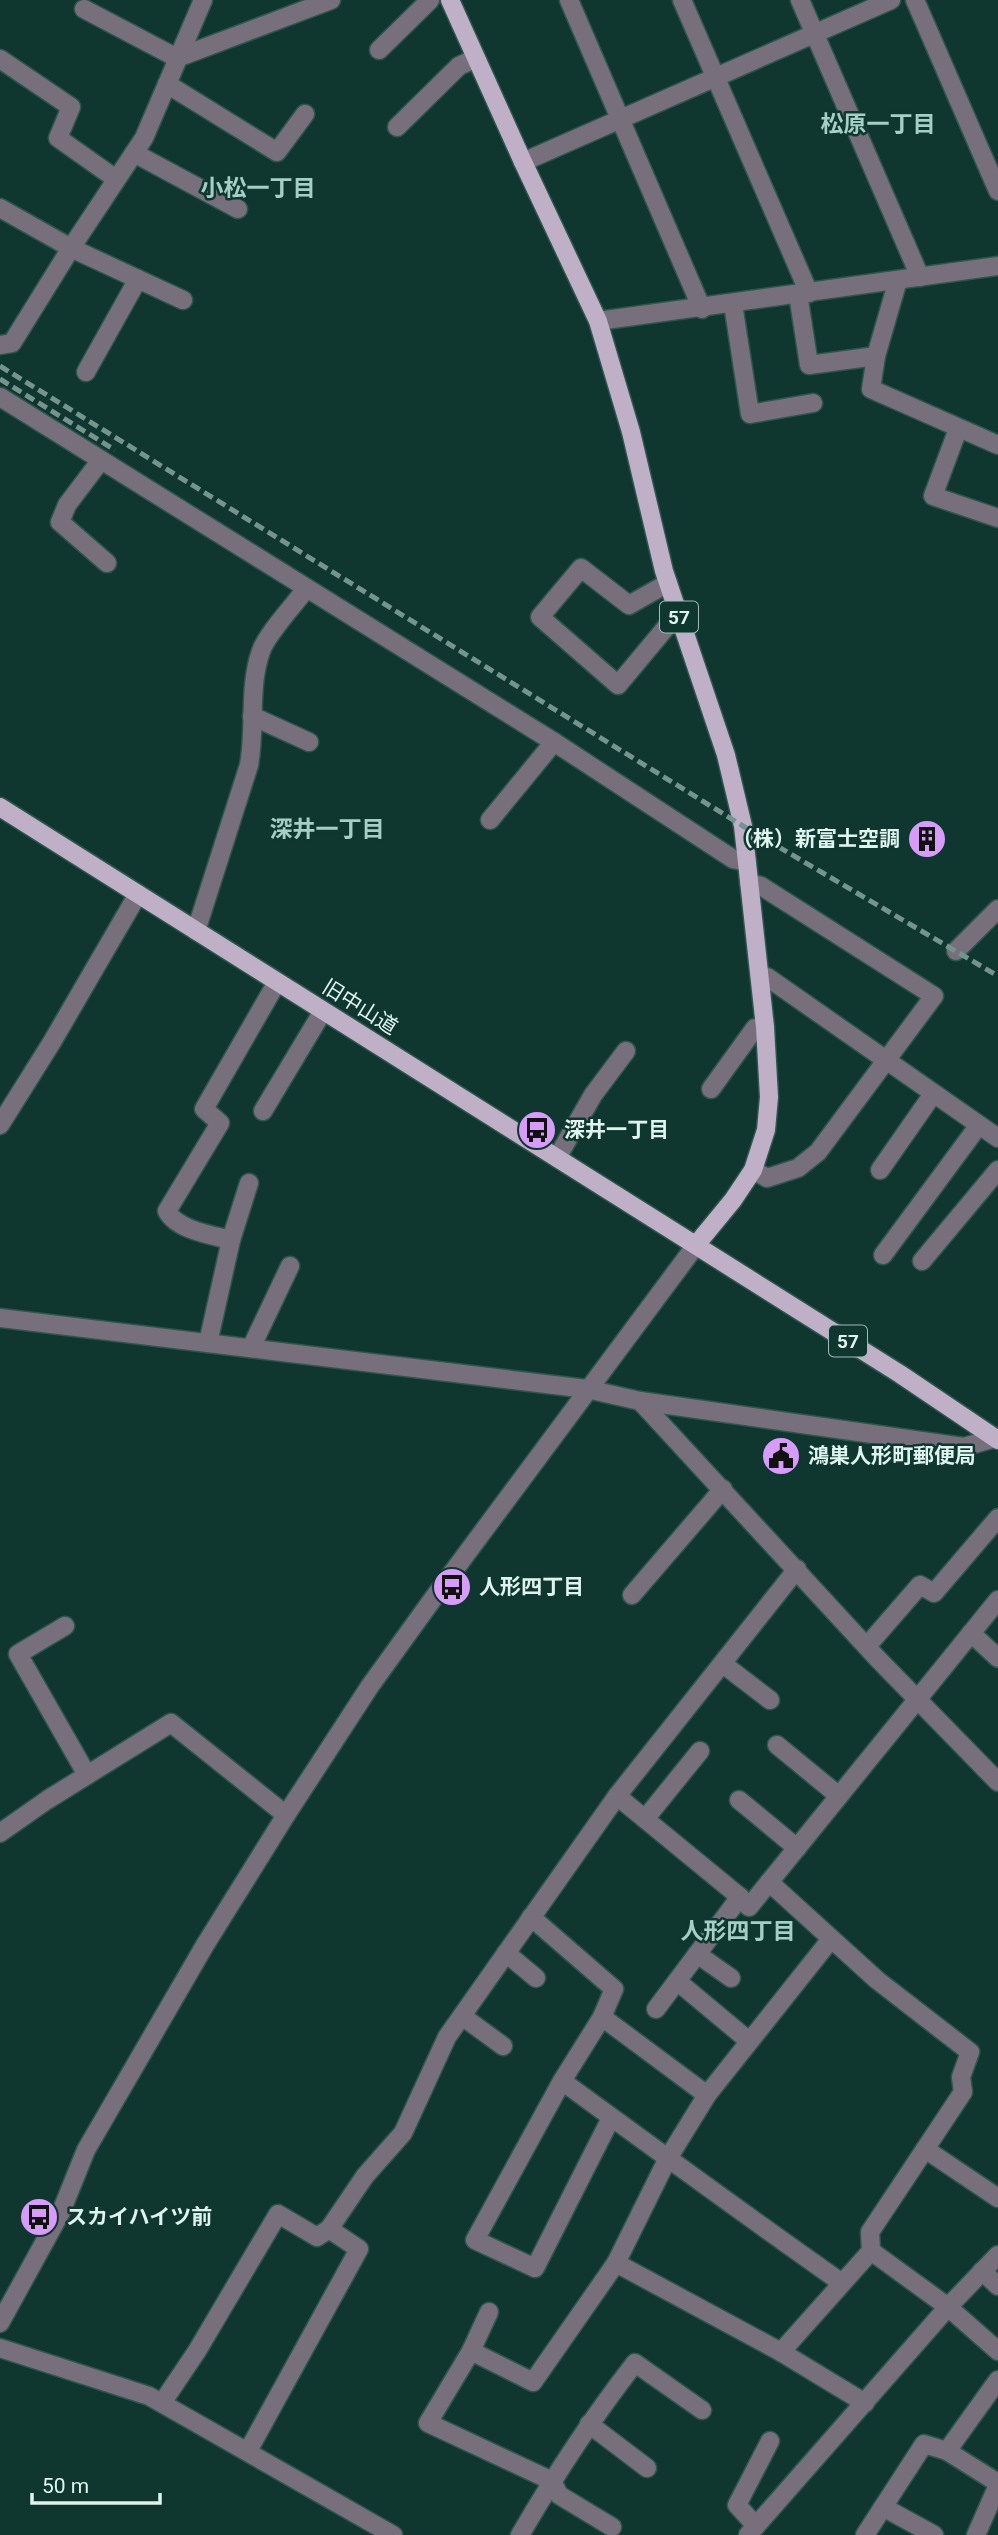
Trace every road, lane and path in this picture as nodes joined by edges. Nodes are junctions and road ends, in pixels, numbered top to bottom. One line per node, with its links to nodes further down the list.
1 (202, 0): 13 (street)
2 (331, 0): 13 (street)
3 (430, 0): 12 (street)
4 (450, 0): 14 (main road, 57)
5 (569, 0): 19 (street)
6 (682, 0): 16 (street)
7 (800, 0): 11 (street)
8 (891, 0): 11 (street)
9 (915, 0): 24 (street)
10 (83, 9): 13 (street)
11 (815, 33): 16 (street); 29 (street)
12 (379, 50)
13 (177, 58): 17 (street)
14 (476, 58): 20 (street); 22 (main road, 57)
15 (0, 59): 23 (street)
16 (716, 77): 19 (street); 32 (street)
17 (167, 84): 18 (street); 21 (street)
18 (305, 114)
19 (620, 119): 22 (street); 35 (street)
20 (397, 127)
21 (134, 153): 23 (street); 26 (street)
22 (523, 162): 36 (main road, 57)
23 (116, 179): 27 (street)
24 (998, 191)
25 (0, 208): 27 (street)
26 (238, 209)
27 (71, 248): 30 (street); 37 (street)
28 (998, 266): 29 (street)
29 (920, 277): 31 (street)
30 (138, 279): 33 (street); 39 (street)
31 (898, 280): 32 (street); 38 (street)
32 (804, 293): 34 (street); 38 (street)
33 (183, 300)
34 (733, 304): 35 (street); 41 (street)
35 (702, 309): 36 (street)
36 (598, 321): 47 (main road, 57)
37 (0, 345)
38 (876, 356): 42 (street)
39 (86, 372)
40 (0, 397): 44 (street)
41 (813, 403)
42 (958, 429): 43 (street); 45 (street)
43 (998, 445)
44 (101, 460): 46 (street); 48 (street)
45 (998, 518)
46 (107, 563)
47 (668, 583): 49 (main road, 57); 49 (street)
48 (306, 589): 50 (street); 51 (street)
49 (678, 613): 55 (main road, 57)
50 (252, 716): 52 (street); 59 (street)
51 (554, 741): 54 (street); 55 (street)
52 (309, 743)
53 (0, 807): 57 (main road, 旧中山道)
54 (491, 820)
55 (747, 862): 56 (main road, 57)
56 (749, 883): 61 (main road, 57); 66 (street)
57 (138, 894): 59 (main road, 旧中山道); 70 (street)
58 (998, 909): 60 (street)
59 (195, 931): 62 (main road, 旧中山道)
60 (956, 951)
61 (760, 977): 64 (main road, 57); 66 (street)
62 (277, 982): 63 (main road, 旧中山道); 78 (street)
63 (323, 1011): 69 (street); 73 (main road, 旧中山道)
64 (765, 1027): 67 (street); 74 (main road, 57)
65 (626, 1051): 73 (street)
66 (887, 1059): 68 (street); 74 (street)
67 (711, 1089)
68 (933, 1094): 71 (street); 75 (street)
69 (263, 1111)
70 (0, 1125)
71 (979, 1125): 72 (street); 80 (street)
72 (998, 1138)
73 (557, 1158): 79 (main road, 旧中山道)
74 (753, 1170): 79 (main road, 57)
75 (880, 1170)
76 (998, 1170): 81 (street)
77 (249, 1183): 78 (street)
78 (231, 1240): 84 (street)
79 (696, 1245): 86 (street); 88 (main road, 57)
80 (883, 1255)
81 (922, 1261)
82 (290, 1266): 85 (street)
83 (0, 1318): 84 (street)
84 (208, 1343): 85 (street)
85 (251, 1348): 86 (street)
86 (587, 1389): 87 (street); 108 (street)
87 (640, 1401): 88 (street); 89 (street)
88 (997, 1439)
89 (723, 1489): 91 (street); 92 (street)
90 (998, 1518): 96 (street)
91 (797, 1569): 96 (street); 98 (street)
92 (632, 1595)
93 (998, 1600): 95 (street)
94 (65, 1626): 103 (street)
95 (971, 1633): 97 (street); 100 (street)
96 (866, 1646): 100 (street)
97 (998, 1658)
98 (723, 1664): 99 (street); 105 (street)
99 (770, 1700)
100 (918, 1700): 104 (street); 106 (street)
101 (777, 1745): 106 (street)
102 (700, 1751): 109 (street)
103 (87, 1775): 108 (street); 110 (street)
104 (998, 1782)
105 (617, 1796): 109 (street); 114 (street)
106 (839, 1796): 111 (street)
107 (739, 1800): 111 (street)
108 (286, 1815): 141 (street)
109 (645, 1819): 113 (street)
110 (0, 1833)
111 (797, 1848): 112 (street)
112 (769, 1882): 113 (street); 115 (street)
113 (740, 1897): 117 (street)
114 (531, 1917): 116 (street); 123 (street)
115 (831, 1939): 124 (street); 129 (street)
116 (506, 1953): 118 (street); 122 (street)
117 (697, 1954): 119 (street); 120 (street)
118 (536, 1978)
119 (732, 1978)
120 (677, 1981): 121 (street); 124 (street)
121 (656, 2009)
122 (462, 2016): 125 (street); 132 (street)
123 (602, 2017): 126 (street); 127 (street)
124 (749, 2041): 127 (street)
125 (503, 2046)
126 (562, 2081): 128 (street); 128 (street)
127 (706, 2095): 130 (street)
128 (611, 2118): 130 (street)
129 (925, 2149): 131 (street); 133 (street)
130 (667, 2160): 135 (street); 137 (street)
131 (998, 2198)
132 (329, 2229): 147 (street); 152 (street)
133 (871, 2251): 137 (street); 139 (street)
134 (998, 2255): 136 (street)
135 (616, 2263): 143 (street); 145 (street)
136 (982, 2271): 138 (street); 139 (street)
137 (842, 2283): 145 (street)
138 (998, 2286)
139 (948, 2307): 144 (street); 148 (street)
140 (489, 2312): 143 (street)
141 (0, 2323)
142 (0, 2348): 147 (street)
143 (471, 2351): 155 (street)
144 (998, 2351)
145 (781, 2352): 148 (street)
146 (998, 2379): 153 (street)
147 (162, 2403): 152 (street)
148 (865, 2403): 159 (street)
149 (702, 2410): 150 (street)
150 (589, 2424): 154 (street); 155 (street)
151 (770, 2441): 159 (street)
152 (248, 2451): 160 (street)
153 (947, 2451): 156 (street); 157 (street)
154 (647, 2468)
155 (552, 2481): 158 (street); 161 (street)
156 (998, 2484): 164 (street)
157 (883, 2507): 162 (street); 163 (street)
158 (612, 2527)
159 (752, 2530)
160 (393, 2535)
161 (520, 2535)
162 (865, 2535)
163 (934, 2535)
164 (976, 2535)

